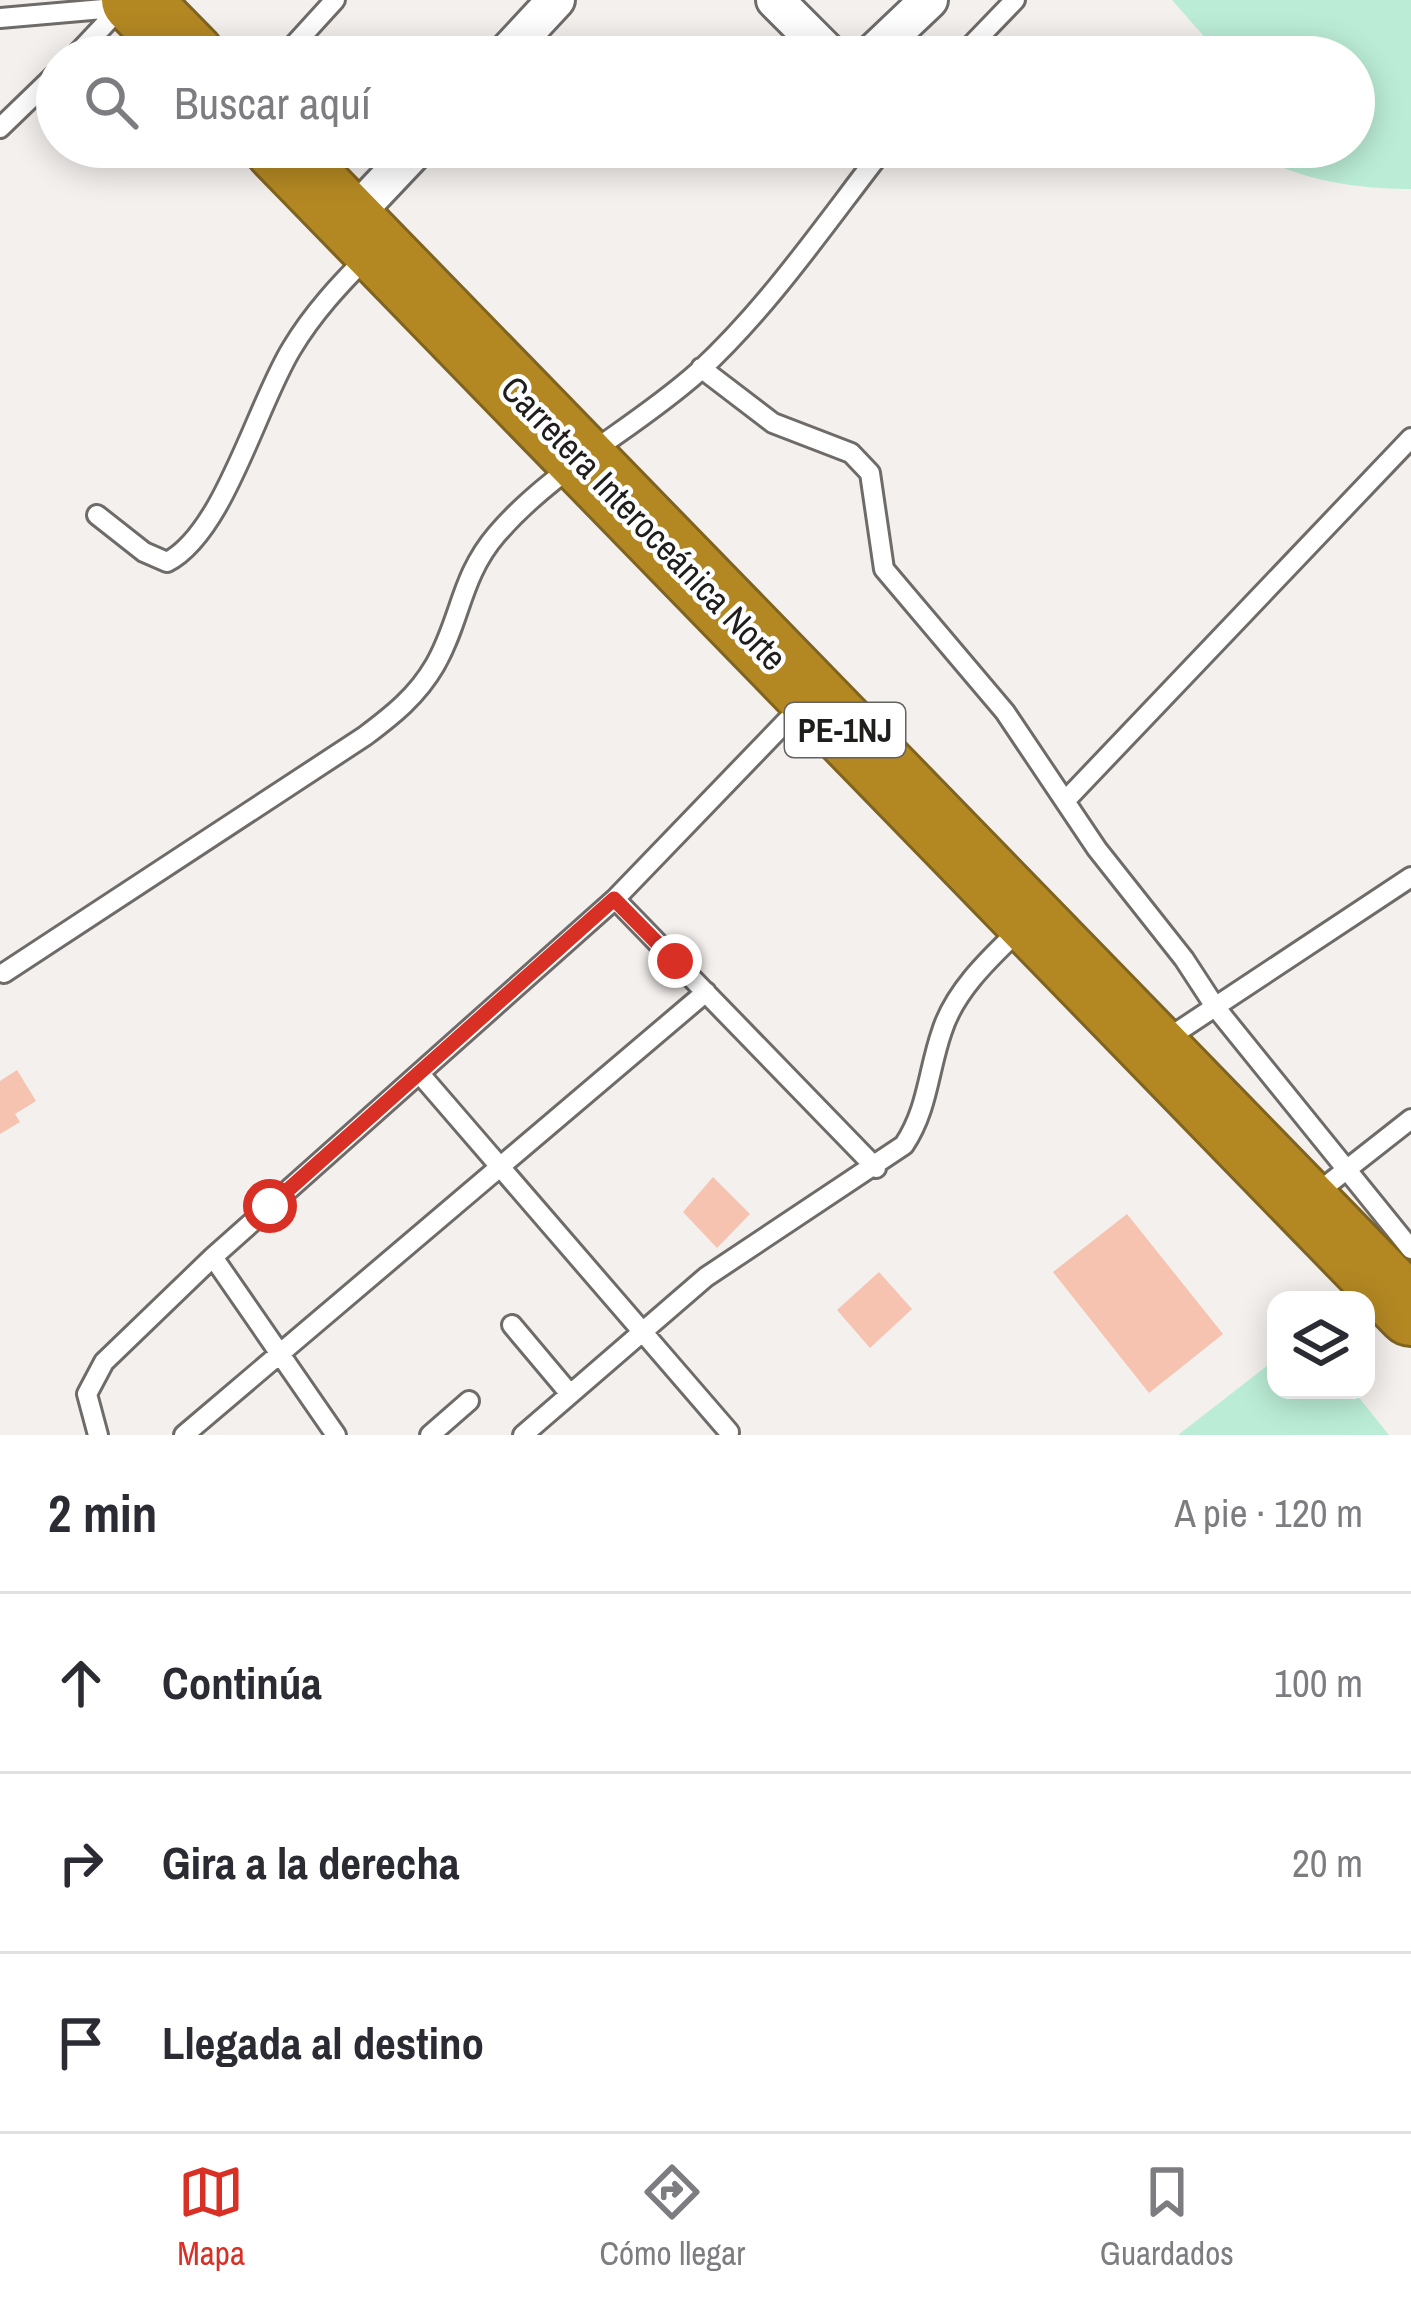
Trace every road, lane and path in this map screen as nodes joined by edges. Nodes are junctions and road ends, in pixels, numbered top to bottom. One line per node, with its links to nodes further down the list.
1 (335, 0): 10 (lane)
2 (556, 0): 11 (street)
3 (775, 0): 12 (street)
4 (929, 0): 13 (street)
5 (1015, 0): 14 (lane)
6 (136, 3): 7 (lane); 8 (lane); 9 (highway)
7 (0, 18)
8 (98, 36)
9 (170, 36)
10 (302, 36)
11 (523, 36)
12 (811, 36)
13 (891, 36)
14 (980, 36)
15 (36, 93): 16 (lane)
16 (0, 128)
17 (299, 168): 20 (highway, Carretera Interoceánica Norte / PE-1NJ)
18 (405, 168): 20 (street)
19 (869, 168): 21 (lane)
20 (363, 234): 23 (highway, Carretera Interoceánica Norte / PE-1NJ); 24 (lane)
21 (701, 368): 23 (lane); 26 (lane)
22 (1411, 438): 26 (lane)
23 (581, 458): 25 (highway, Carretera Interoceánica Norte / PE-1NJ); 30 (lane)
24 (98, 515)
25 (811, 695): 28 (lane); 29 (highway, Carretera Interoceánica Norte / PE-1NJ)
26 (1066, 800): 32 (lane)
27 (1411, 877): 32 (lane)
28 (614, 899): 31 (lane); 34 (lane)
29 (1030, 920): 33 (highway, Carretera Interoceánica Norte / PE-1NJ); 37 (lane)
30 (4, 973)
31 (706, 992): 36 (lane); 37 (lane)
32 (1216, 1008): 33 (lane); 38 (lane)
33 (1154, 1048): 38 (highway, Carretera Interoceánica Norte / PE-1NJ)
34 (420, 1074): 36 (lane); 39 (lane)
35 (1411, 1119): 38 (lane)
36 (502, 1166): 42 (lane); 43 (lane)
37 (876, 1168): 42 (lane)
38 (1327, 1186): 40 (highway, Carretera Interoceánica Norte / PE-1NJ)
39 (213, 1257): 43 (lane); 47 (lane)
40 (1406, 1283)
41 (512, 1325): 44 (lane)
42 (644, 1329): 44 (lane); 46 (lane)
43 (278, 1355): 48 (lane); 49 (lane)
44 (570, 1394): 51 (lane)
45 (469, 1401): 50 (lane)
46 (729, 1432)
47 (98, 1435)
48 (184, 1435)
49 (336, 1435)
50 (430, 1435)
51 (523, 1435)

